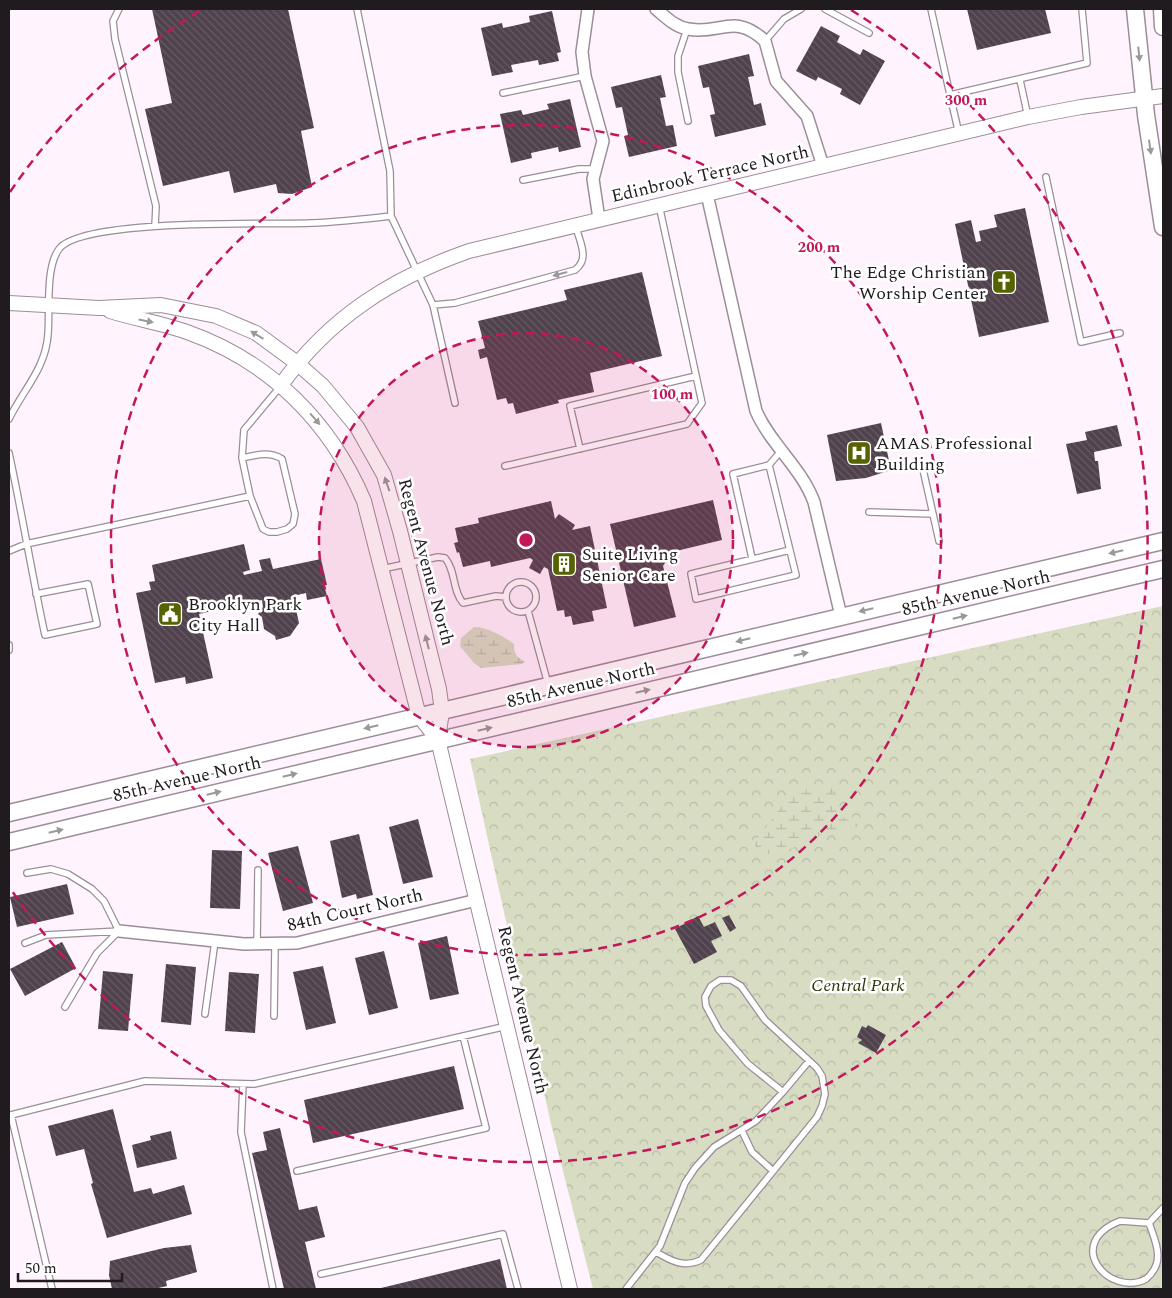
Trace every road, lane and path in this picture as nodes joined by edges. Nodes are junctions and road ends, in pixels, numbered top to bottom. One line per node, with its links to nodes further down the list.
1 (119, 9): 33 (lane)
2 (357, 9): 30 (lane)
3 (590, 9): 15 (street)
4 (656, 9): 12 (street)
5 (801, 9): 14 (lane)
6 (825, 9): 13 (lane)
7 (931, 9): 18 (lane)
8 (1082, 9): 16 (lane)
9 (1135, 9): 20 (main road, one-way to 20)
10 (1162, 9): 11 (main road)
11 (1163, 27)
12 (687, 29): 14 (street); 22 (lane)
13 (869, 33)
14 (765, 41): 24 (street)
15 (585, 76): 17 (lane); 25 (street)
16 (1020, 80): 18 (lane); 21 (lane)
17 (503, 93)
18 (950, 95): 23 (lane)
19 (1163, 96): 20 (street, Edinbrook Terrace North)
20 (1144, 99): 21 (street, Edinbrook Terrace North); 34 (main road, one-way to 34)
21 (1028, 117): 23 (street, Edinbrook Terrace North)
22 (688, 121)
23 (959, 134): 24 (street, Edinbrook Terrace North)
24 (823, 166): 28 (street, Edinbrook Terrace North)
25 (595, 169): 27 (lane); 31 (street)
26 (1046, 177): 40 (lane)
27 (523, 180)
28 (707, 194): 29 (street, Edinbrook Terrace North); 47 (street)
29 (659, 205): 31 (street, Edinbrook Terrace North); 42 (lane)
30 (391, 216): 33 (lane); 35 (lane)
31 (599, 219): 32 (street, Edinbrook Terrace North)
32 (576, 225): 35 (street, Edinbrook Terrace North); 37 (lane, one-way to 37)
33 (156, 226): 38 (lane)
34 (1163, 227)
35 (416, 271): 37 (lane); 41 (street, Edinbrook Terrace North)
36 (9, 303): 38 (street)
37 (433, 305): 44 (lane)
38 (50, 306): 39 (street); 45 (lane)
39 (99, 308): 41 (street, one-way to 39); 43 (street, one-way to 43)
40 (1120, 333)
41 (297, 363): 43 (street, Edinbrook Terrace North); 62 (street, Regent Avenue North, one-way to 41)
42 (696, 376): 46 (lane); 46 (lane)
43 (281, 385): 49 (lane); 63 (street, Regent Avenue North, one-way to 63)
44 (455, 403)
45 (9, 419)
46 (580, 449): 52 (lane)
47 (781, 450): 50 (lane); 70 (street)
48 (9, 453): 58 (lane)
49 (242, 458): 53 (lane); 53 (lane)
50 (769, 465): 59 (lane); 61 (lane)
51 (922, 465): 55 (lane)
52 (505, 466)
53 (250, 496): 58 (lane)
54 (869, 512): 55 (lane)
55 (933, 514): 56 (lane)
56 (939, 541)
57 (1158, 541): 70 (main road, 85th Avenue North, one-way to 70)
58 (26, 544): 60 (lane); 66 (lane)
59 (790, 550): 61 (lane); 61 (lane)
60 (9, 551)
61 (752, 558)
62 (408, 564): 63 (lane); 67 (lane); 74 (street, Regent Avenue North, one-way to 62)
63 (382, 569): 75 (street, Regent Avenue North)
64 (1163, 569): 68 (main road, 85th Avenue North)
65 (1163, 581): 68 (main road)
66 (36, 594): 66 (lane)
67 (506, 597): 69 (lane); 69 (lane)
68 (999, 608): 76 (main road, 85th Avenue North, one-way to 68)
69 (528, 611): 73 (lane)
70 (841, 616): 73 (main road, 85th Avenue North, one-way to 73)
71 (9, 644): 72 (lane)
72 (9, 650)
73 (548, 686): 74 (main road, 85th Avenue North)
74 (442, 711): 75 (main road, 85th Avenue North); 76 (street, Regent Avenue North)
75 (419, 716): 76 (street, Regent Avenue North); 77 (main road, 85th Avenue North, one-way to 77)
76 (438, 740): 78 (main road, 85th Avenue North, one-way to 76); 81 (street, Regent Avenue North)
77 (9, 814)
78 (9, 842)
79 (258, 870): 85 (lane)
80 (27, 873): 82 (lane)
81 (477, 900): 86 (street, 84th Court North); 90 (street, Regent Avenue North)
82 (119, 931): 83 (street, 84th Court North); 84 (lane); 87 (lane)
83 (215, 942): 85 (street, 84th Court North); 88 (lane)
84 (25, 943)
85 (256, 944): 86 (street, 84th Court North)
86 (275, 944): 89 (lane)
87 (66, 1007)
88 (205, 1014)
89 (274, 1016)
90 (507, 1026): 91 (lane); 105 (street, Regent Avenue North)
91 (463, 1036): 93 (lane); 96 (lane)
92 (809, 1061): 94 (lane); 94 (lane); 97 (lane)
93 (243, 1084): 102 (lane); 103 (lane)
94 (782, 1092): 95 (lane)
95 (742, 1131): 97 (lane); 100 (lane)
96 (297, 1171)
97 (773, 1171): 100 (lane)
98 (1163, 1208): 99 (lane)
99 (1149, 1223): 99 (lane)
100 (656, 1252): 106 (lane)
101 (321, 1274): 104 (lane)
102 (52, 1289)
103 (273, 1289)
104 (518, 1289)
105 (570, 1289)
106 (626, 1289)

